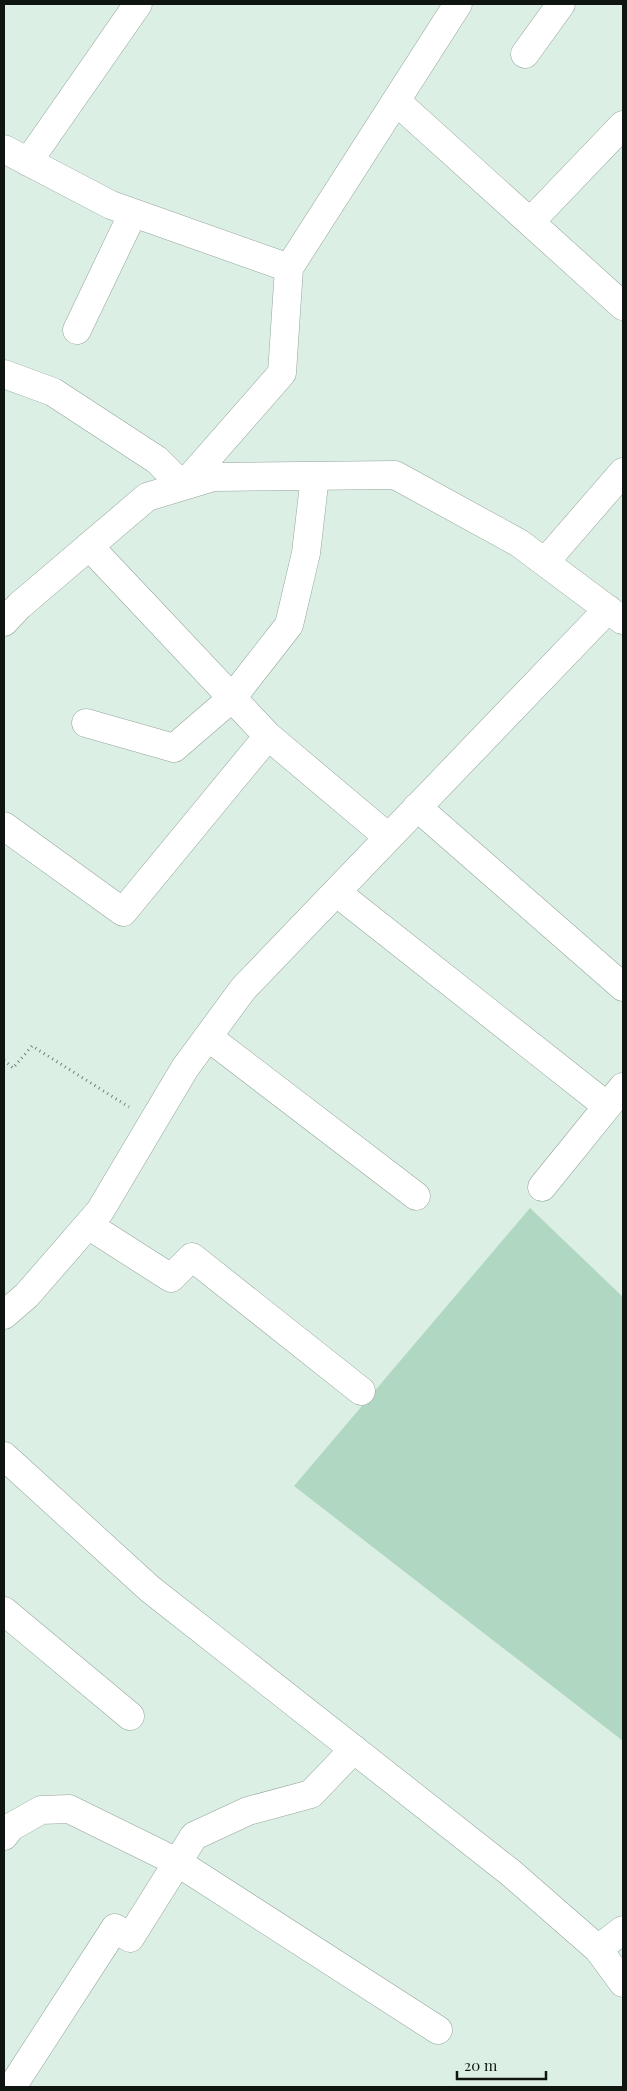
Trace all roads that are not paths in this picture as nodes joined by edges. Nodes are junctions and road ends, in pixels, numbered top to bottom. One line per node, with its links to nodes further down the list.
1 (138, 4): 7 (street)
2 (458, 4): 5 (street)
3 (561, 4): 4 (street)
4 (525, 54)
5 (396, 101): 9 (street); 10 (street)
6 (623, 125): 9 (street)
7 (10, 154): 8 (street)
8 (133, 212): 10 (street); 12 (street)
9 (531, 221): 11 (street)
10 (289, 268): 16 (street)
11 (623, 306)
12 (77, 330)
13 (4, 374): 16 (street)
14 (623, 472): 18 (street)
15 (315, 476): 16 (street); 18 (street); 21 (street)
16 (183, 486): 17 (street)
17 (89, 546): 20 (street); 21 (street)
18 (546, 562): 19 (street)
19 (616, 614): 24 (street)
20 (4, 622)
21 (232, 698): 22 (street); 23 (street)
22 (86, 723)
23 (268, 736): 25 (street); 26 (street)
24 (417, 807): 26 (street); 28 (street)
25 (4, 826)
26 (388, 838): 27 (street)
27 (336, 892): 29 (street); 30 (street)
28 (623, 987)
29 (208, 1037): 32 (street); 33 (street)
30 (615, 1097): 31 (street)
31 (542, 1187)
32 (416, 1196)
33 (88, 1225): 34 (street); 35 (street)
34 (4, 1315)
35 (360, 1391)
36 (4, 1456): 39 (street)
37 (4, 1611): 38 (street)
38 (130, 1716)
39 (354, 1749): 41 (street); 43 (street)
40 (4, 1836): 41 (street)
41 (177, 1862): 45 (street); 46 (street)
42 (623, 1930): 43 (street)
43 (598, 1949): 44 (street)
44 (623, 1984)
45 (438, 2030)
46 (12, 2087)

